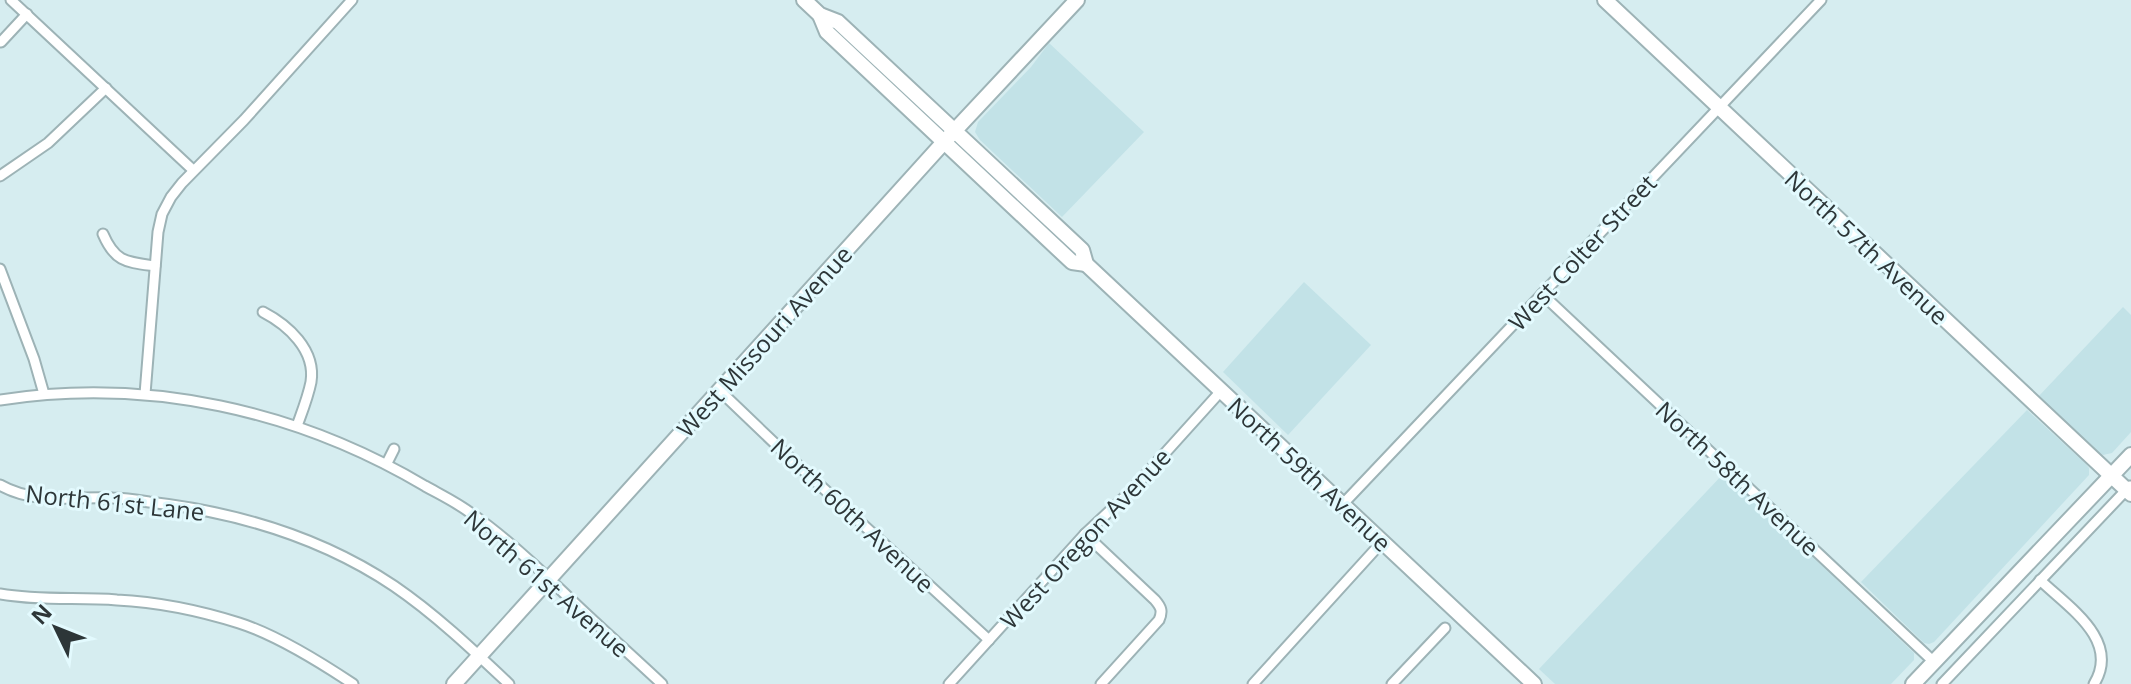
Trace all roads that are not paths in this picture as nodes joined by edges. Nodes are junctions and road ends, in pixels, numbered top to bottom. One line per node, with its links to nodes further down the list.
1 (11, 0): 7 (street)
2 (352, 0): 14 (street)
3 (804, 0): 8 (main road, North 59th Avenue)
4 (1077, 0): 12 (main road, West Missouri Avenue)
5 (1605, 0): 11 (main road, North 57th Avenue)
6 (1821, 0): 11 (street, West Colter Street)
7 (27, 14): 9 (street); 10 (street)
8 (820, 15): 12 (main road, North 59th Avenue); 13 (main road, North 59th Avenue)
9 (1, 42)
10 (106, 88): 14 (street); 15 (street)
11 (1719, 108): 20 (street, West Colter Street); 31 (main road, North 57th Avenue)
12 (955, 130): 13 (main road, West Missouri Avenue); 17 (main road, North 59th Avenue)
13 (944, 142): 17 (main road, North 59th Avenue); 22 (main road, West Missouri Avenue)
14 (193, 170): 18 (street)
15 (0, 176)
16 (103, 234): 18 (street)
17 (1086, 264): 23 (main road, North 59th Avenue)
18 (155, 266): 25 (street)
19 (0, 269): 24 (street)
20 (1542, 294): 34 (street, West Colter Street); 43 (street, North 58th Avenue)
21 (263, 312): 27 (street)
22 (719, 390): 37 (main road, West Missouri Avenue); 41 (street, North 60th Avenue)
23 (1221, 391): 34 (main road, North 59th Avenue); 35 (street, West Oregon Avenue)
24 (44, 394): 25 (street, North 61st Avenue); 26 (street, North 61st Avenue)
25 (145, 394): 27 (street, North 61st Avenue)
26 (0, 400)
27 (297, 426): 30 (street, North 61st Avenue)
28 (394, 449): 30 (street)
29 (2131, 455): 31 (main road)
30 (387, 463): 37 (street, North 61st Avenue)
31 (2111, 476): 33 (main road, North 57th Avenue); 43 (main road)
32 (0, 485): 42 (street, North 61st Lane)
33 (2129, 489): 38 (street)
34 (1342, 505): 36 (main road, North 59th Avenue)
35 (1085, 534): 41 (street, West Oregon Avenue); 49 (street)
36 (1382, 542): 50 (street); 52 (main road, North 59th Avenue)
37 (549, 579): 42 (main road, West Missouri Avenue); 47 (street, North 61st Avenue)
38 (2040, 580): 54 (street); 55 (street)
39 (0, 594): 44 (street)
40 (1445, 628): 51 (street)
41 (989, 640): 48 (street, West Oregon Avenue)
42 (480, 656): 45 (main road, West Missouri Avenue); 46 (street, North 61st Lane)
43 (1934, 662): 53 (main road)
44 (353, 684)
45 (454, 684)
46 (509, 684)
47 (662, 684)
48 (949, 684)
49 (1101, 684)
50 (1253, 684)
51 (1392, 684)
52 (1534, 684)
53 (1913, 684)
54 (1942, 684)
55 (2094, 684)

